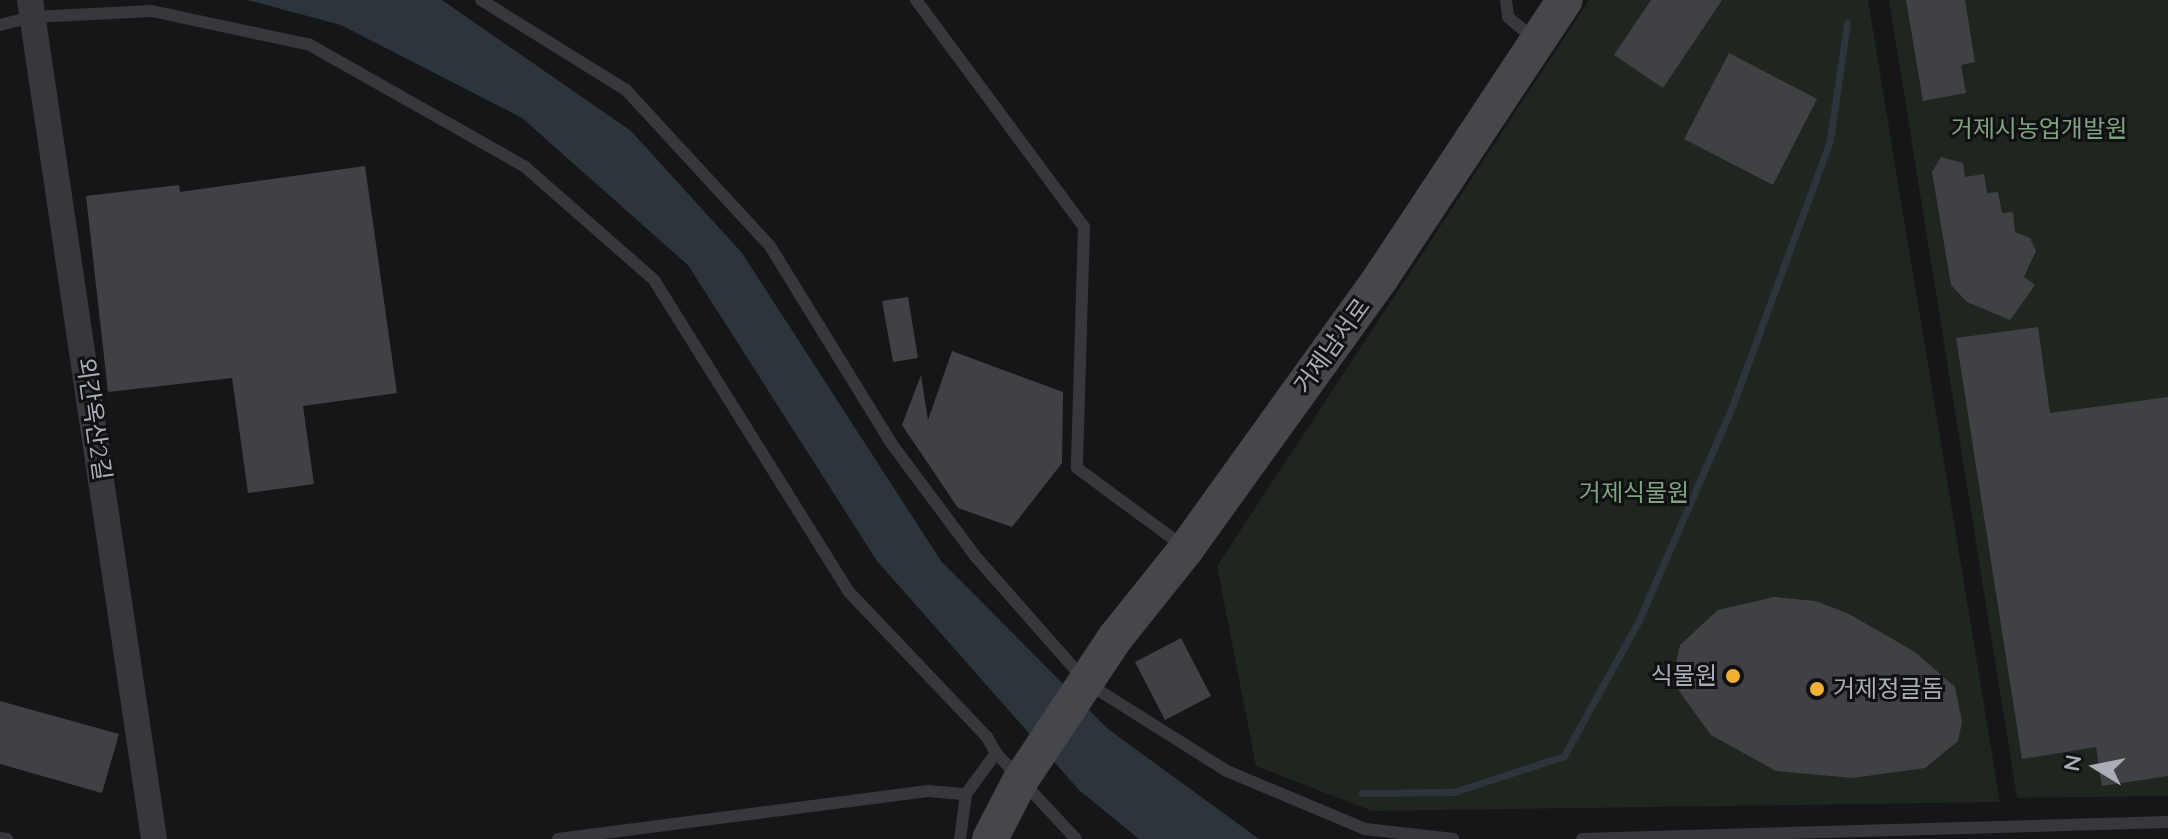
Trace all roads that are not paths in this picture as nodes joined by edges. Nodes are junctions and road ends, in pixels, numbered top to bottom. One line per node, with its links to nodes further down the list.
1 (481, 0): 9 (lane)
2 (916, 0): 8 (lane)
3 (1506, 0): 7 (lane)
4 (1565, 0): 7 (main road, 거제남서로)
5 (32, 8): 6 (lane); 10 (lane); 16 (street, 외간옥산2길)
6 (0, 25)
7 (1537, 42): 8 (main road, 거제남서로)
8 (1186, 549): 9 (main road, 거제남서로)
9 (1087, 683): 11 (main road, 거제남서로); 21 (lane)
10 (996, 753): 11 (lane); 12 (lane)
11 (1020, 781): 19 (main road); 20 (lane)
12 (966, 794): 17 (lane); 18 (lane)
13 (2168, 822): 22 (lane)
14 (0, 838): 15 (lane)
15 (7, 839)
16 (154, 839)
17 (558, 839)
18 (960, 839)
19 (990, 839)
20 (1076, 839)
21 (1453, 839)
22 (1582, 839)

